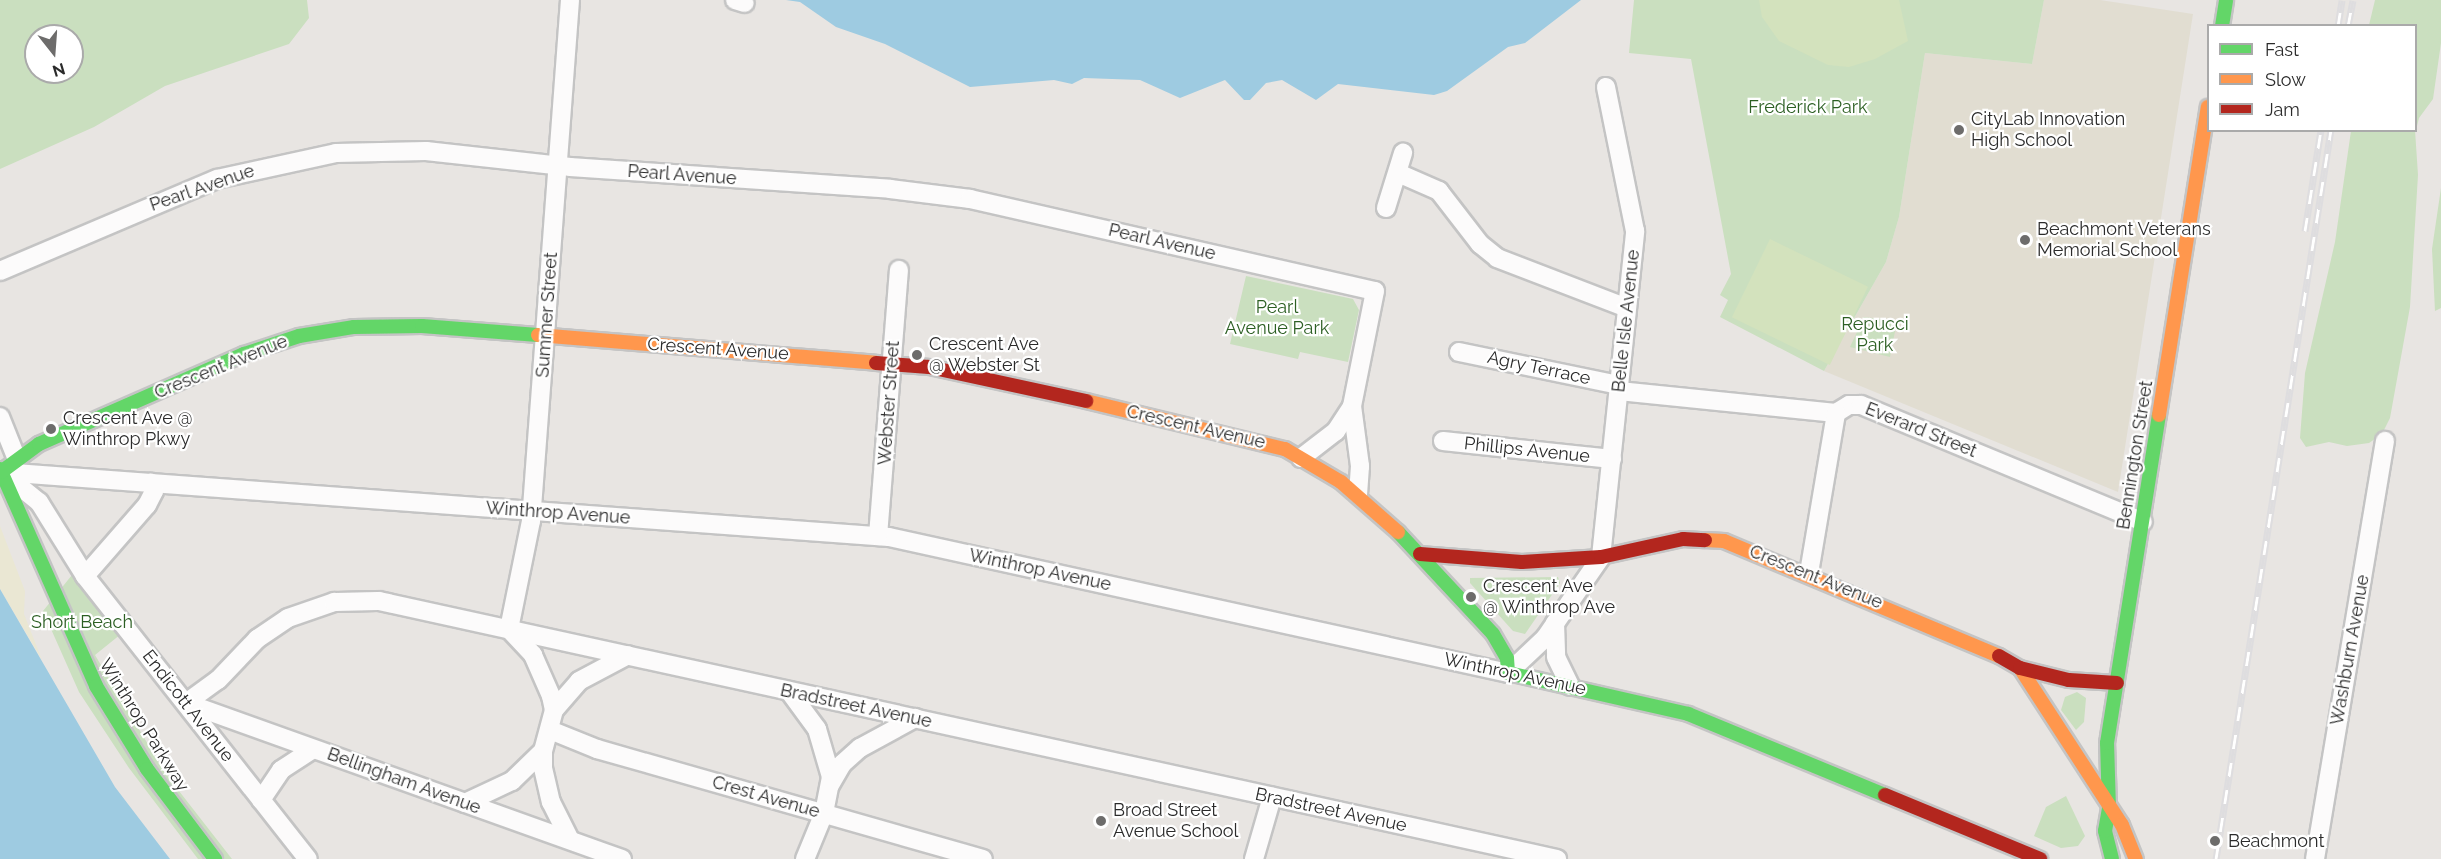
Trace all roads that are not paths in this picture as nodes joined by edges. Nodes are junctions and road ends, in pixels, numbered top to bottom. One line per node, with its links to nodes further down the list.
1 (570, 0): 7 (street, Summer Street)
2 (2226, 0): 3 (street)
3 (2222, 24)
4 (1606, 87): 12 (street, Belle Isle Avenue)
5 (2207, 113): 29 (street, Bennington Street)
6 (1403, 153): 8 (street)
7 (558, 166): 11 (street, Pearl Avenue); 13 (street, Summer Street); 17 (street, Pearl Avenue)
8 (1398, 172): 9 (street); 12 (street)
9 (1386, 208)
10 (899, 270): 15 (street, Webster Street)
11 (0, 271)
12 (1627, 308): 16 (street, Belle Isle Avenue)
13 (545, 336): 15 (street, Crescent Avenue); 22 (street, Crescent Avenue); 28 (street, Summer Street)
14 (1459, 352): 16 (street, Agry Terrace)
15 (892, 363): 23 (street, Crescent Avenue); 30 (street, Webster Street)
16 (1619, 388): 18 (street, Everard Street); 24 (street, Belle Isle Avenue)
17 (1352, 406): 23 (street); 27 (street)
18 (1836, 413): 29 (street, Everard Street); 33 (street)
19 (0, 417): 22 (street)
20 (1443, 441): 24 (street, Phillips Avenue)
21 (2385, 441): 66 (street, Washburn Avenue)
22 (16, 458): 25 (street, Crescent Avenue)
23 (1301, 458): 27 (street, Crescent Avenue)
24 (1612, 459): 32 (street, Belle Isle Avenue)
25 (1, 470): 26 (street, Winthrop Avenue); 34 (street, Endicott Avenue); 57 (street, Winthrop Parkway)
26 (151, 483): 28 (street, Winthrop Avenue); 34 (street)
27 (1358, 494): 31 (street, Crescent Avenue)
28 (532, 510): 30 (street, Winthrop Avenue); 36 (street, Summer Street)
29 (2143, 522): 40 (street, Bennington Street)
30 (878, 536): 39 (street, Winthrop Avenue)
31 (1420, 554): 32 (street, Crescent Avenue); 39 (street, Crescent Avenue)
32 (1601, 557): 33 (street, Crescent Avenue); 35 (street)
33 (1809, 573): 38 (street, Crescent Avenue)
34 (85, 576): 43 (street, Endicott Avenue)
35 (1555, 623): 39 (street); 41 (street)
36 (509, 629): 37 (street, Bradstreet Avenue); 43 (street, Bradstreet Avenue); 44 (street)
37 (628, 655): 42 (street, Bradstreet Avenue); 44 (street)
38 (2020, 668): 40 (street, Crescent Avenue); 53 (street, Crescent Avenue)
39 (1509, 673): 41 (street, Winthrop Avenue)
40 (2117, 683): 53 (street, Bennington Street)
41 (1570, 686): 63 (street, Winthrop Avenue)
42 (789, 691): 45 (street, Bradstreet Avenue); 49 (street)
43 (186, 703): 47 (street, Bellingham Avenue); 51 (street, Endicott Avenue)
44 (554, 710): 46 (street)
45 (915, 718): 49 (street); 50 (street, Bradstreet Avenue)
46 (550, 730): 48 (street); 54 (street, Crest Avenue)
47 (313, 749): 51 (street); 52 (street, Bellingham Avenue)
48 (543, 751): 52 (street); 55 (street)
49 (830, 785): 54 (street)
50 (1272, 796): 61 (street); 62 (street, Bradstreet Avenue)
51 (261, 800): 58 (street, Endicott Avenue)
52 (465, 803): 55 (street, Bellingham Avenue)
53 (2109, 809): 64 (street, Bennington Street); 65 (street)
54 (824, 813): 56 (street); 60 (street, Crest Avenue)
55 (570, 840): 59 (street, Bellingham Avenue)
56 (810, 855)
57 (215, 859)
58 (308, 859)
59 (622, 859)
60 (983, 859)
61 (1254, 859)
62 (1557, 859)
63 (2040, 859)
64 (2112, 859)
65 (2136, 859)
66 (2315, 859)

